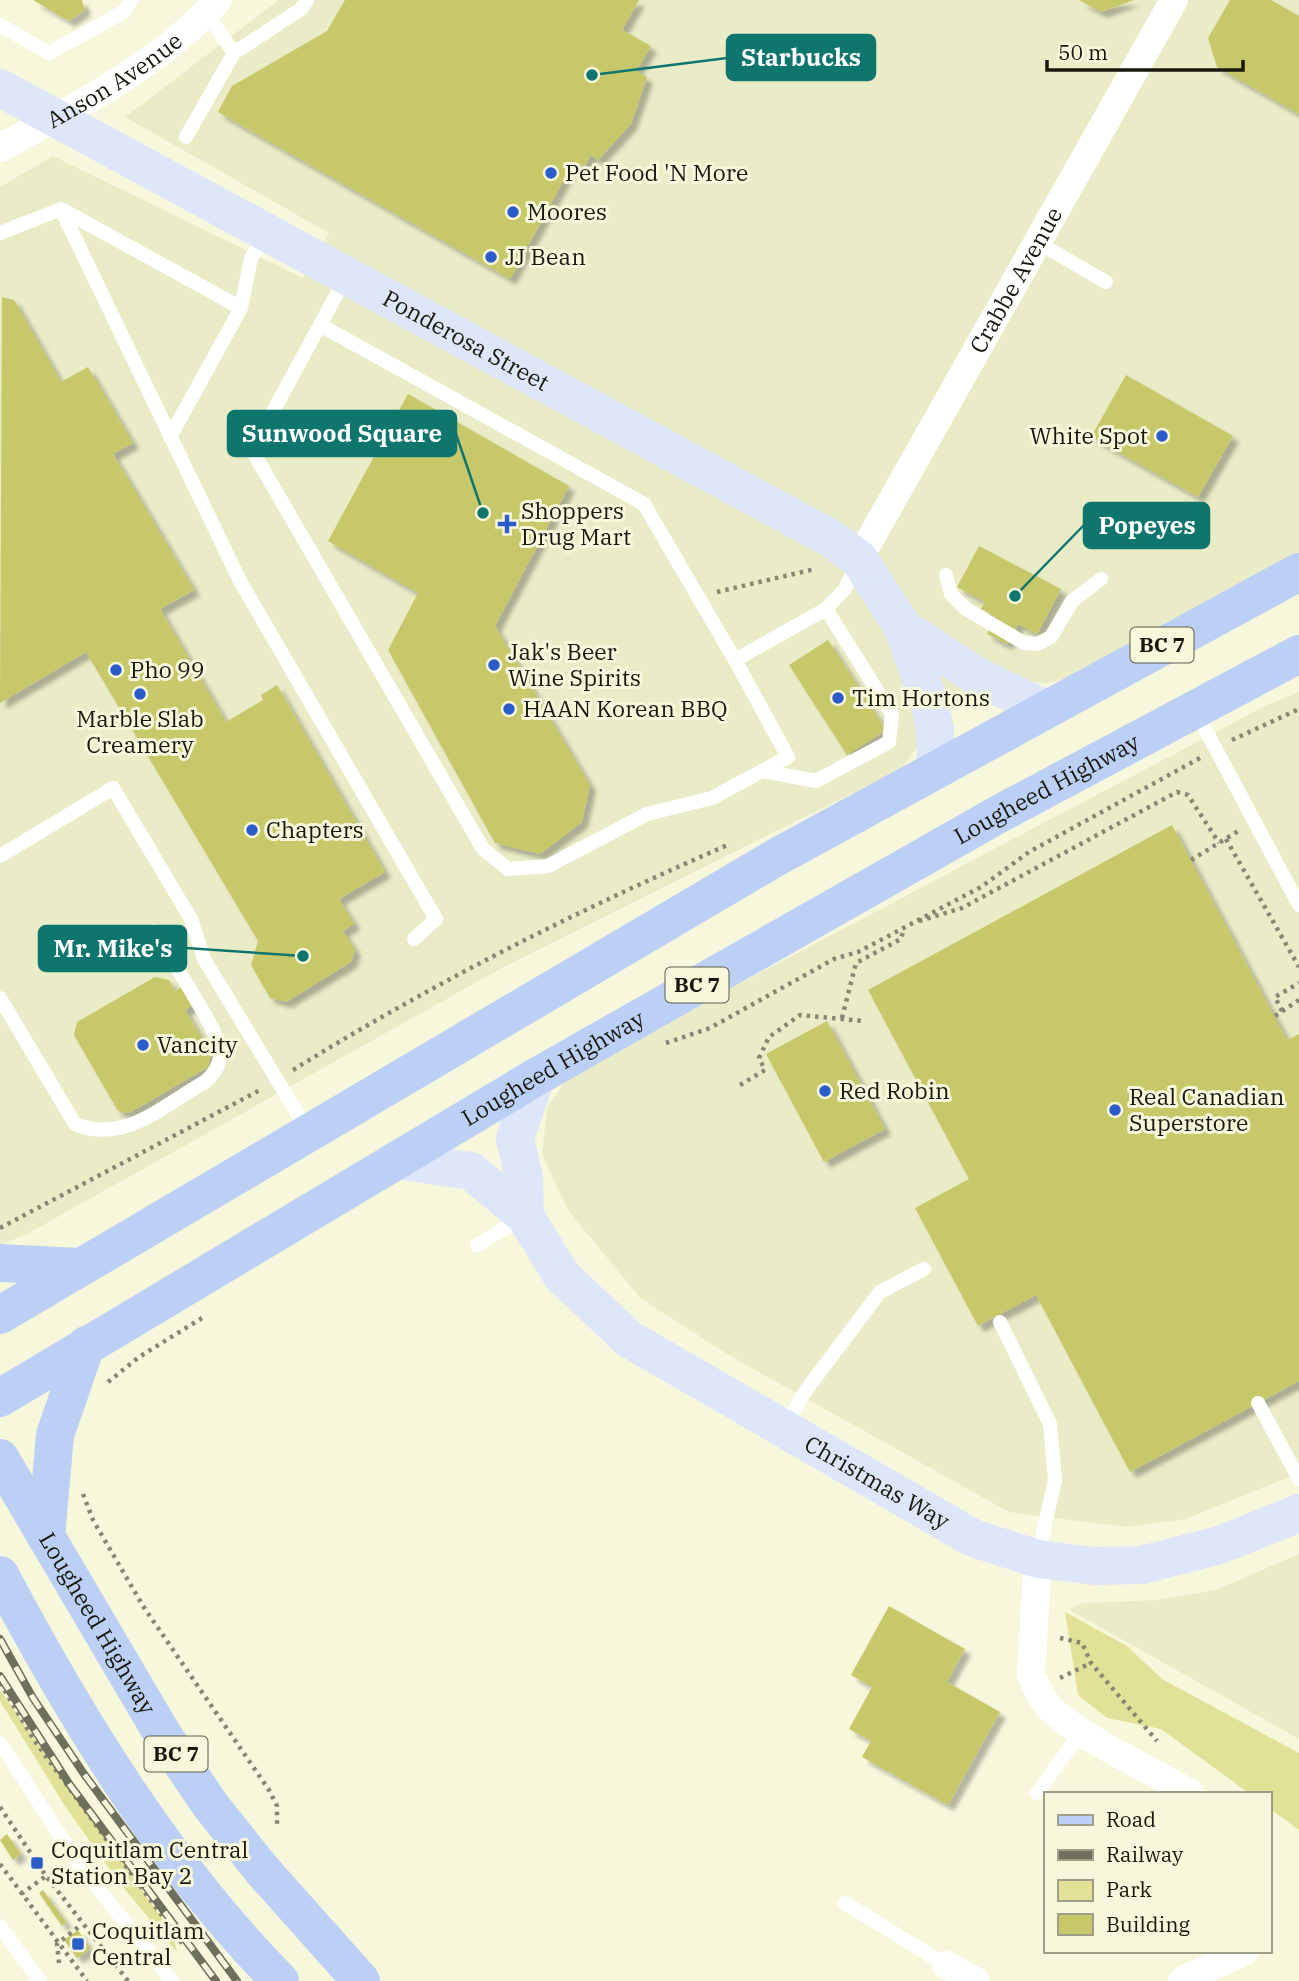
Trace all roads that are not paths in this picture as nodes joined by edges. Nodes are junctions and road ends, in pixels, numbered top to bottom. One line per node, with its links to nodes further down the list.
1 (131, 0): 5 (lane)
2 (307, 0): 6 (lane)
3 (1174, 0): 14 (street, Crabbe Avenue)
4 (212, 6): 6 (lane); 8 (street, Anson Avenue)
5 (0, 25)
6 (234, 53): 9 (lane)
7 (0, 89): 8 (street, Ponderosa Street)
8 (53, 119): 10 (street, Anson Avenue); 13 (street, Ponderosa Street)
9 (187, 136)
10 (0, 148)
11 (61, 209): 12 (lane); 17 (lane); 19 (lane)
12 (0, 233)
13 (265, 234): 15 (street, Ponderosa Street); 17 (lane)
14 (1037, 242): 16 (lane); 20 (street, Crabbe Avenue)
15 (346, 277): 18 (lane); 20 (street, Ponderosa Street)
16 (1105, 282)
17 (242, 308): 19 (lane)
18 (320, 325): 27 (lane); 31 (lane)
19 (170, 437): 35 (lane)
20 (859, 559): 24 (lane); 25 (street, Ponderosa Street)
21 (1299, 572): 28 (main road, BC 7)
22 (946, 575): 23 (lane)
23 (1101, 579)
24 (827, 609): 27 (lane); 31 (lane)
25 (903, 628): 28 (street, Ponderosa Street); 30 (street, Ponderosa Street)
26 (1299, 654): 29 (main road, Lougheed Highway / BC 7)
27 (735, 660): 31 (lane)
28 (1045, 709): 30 (main road, BC 7)
29 (1194, 709): 33 (lane); 37 (main road, Lougheed Highway / BC 7)
30 (936, 770): 38 (main road, BC 7)
31 (762, 771)
32 (0, 856): 38 (lane)
33 (1299, 905)
34 (154, 931): 36 (lane)
35 (414, 939)
36 (0, 998)
37 (536, 1077): 39 (main road, Lougheed Highway / BC 7); 40 (street)
38 (309, 1132): 43 (main road, BC 7)
39 (396, 1160): 40 (street, Christmas Way); 47 (main road, Lougheed Highway / BC 7)
40 (525, 1216): 41 (lane); 50 (street, Christmas Way)
41 (477, 1245)
42 (0, 1264): 43 (main road)
43 (79, 1267): 45 (main road, BC 7)
44 (924, 1269): 50 (lane)
45 (0, 1315)
46 (1000, 1322): 55 (lane)
47 (86, 1345): 48 (main road, Lougheed Highway / BC 7); 54 (main road)
48 (0, 1398)
49 (1258, 1404): 52 (lane)
50 (783, 1429): 55 (street, Christmas Way)
51 (0, 1458): 54 (main road, Lougheed Highway / BC 7)
52 (1299, 1479)
53 (1299, 1513): 55 (street, Christmas Way)
54 (46, 1538): 68 (main road, Lougheed Highway / BC 7)
55 (1038, 1559): 57 (street)
56 (4, 1589): 65 (main road, BC 7)
57 (1082, 1731): 59 (street); 60 (lane)
58 (0, 1743): 67 (lane)
59 (1188, 1792)
60 (1037, 1793)
61 (845, 1903): 64 (lane)
62 (0, 1926): 66 (lane)
63 (1241, 1953): 70 (street)
64 (946, 1965): 69 (street)
65 (274, 1978)
66 (33, 1979)
67 (172, 1981)
68 (361, 1981)
69 (975, 1981)
70 (1182, 1981)

